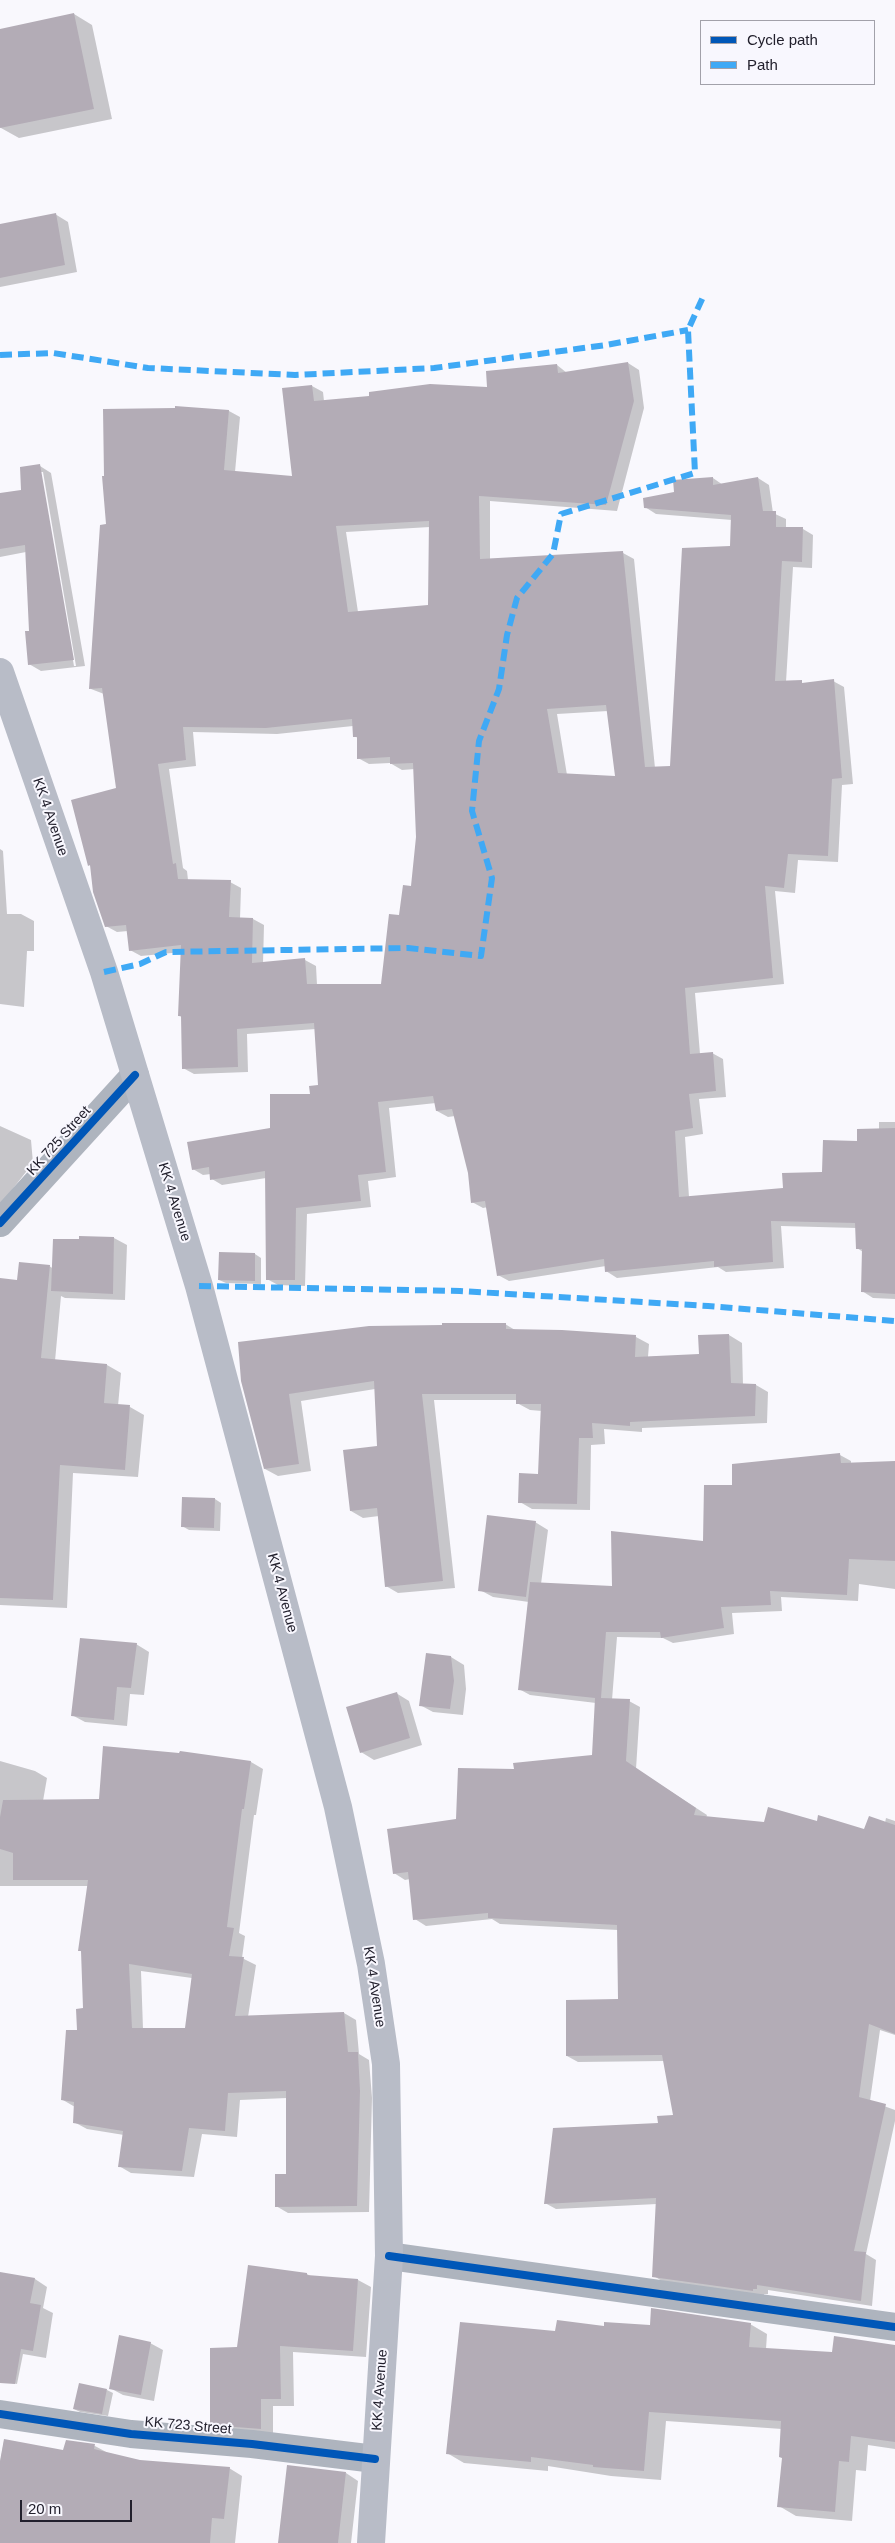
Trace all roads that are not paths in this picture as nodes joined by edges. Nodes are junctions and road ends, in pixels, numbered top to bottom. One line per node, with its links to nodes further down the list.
1 (0, 672): 2 (main road, KK 4 Avenue)
2 (135, 1075): 3 (street, KK 725 Street); 4 (main road, KK 4 Avenue)
3 (0, 1223)
4 (389, 2256): 5 (street); 7 (main road, KK 4 Avenue)
5 (895, 2327)
6 (0, 2414): 7 (street, KK 723 Street)
7 (375, 2459): 8 (main road, KK 4 Avenue)
8 (371, 2543)

